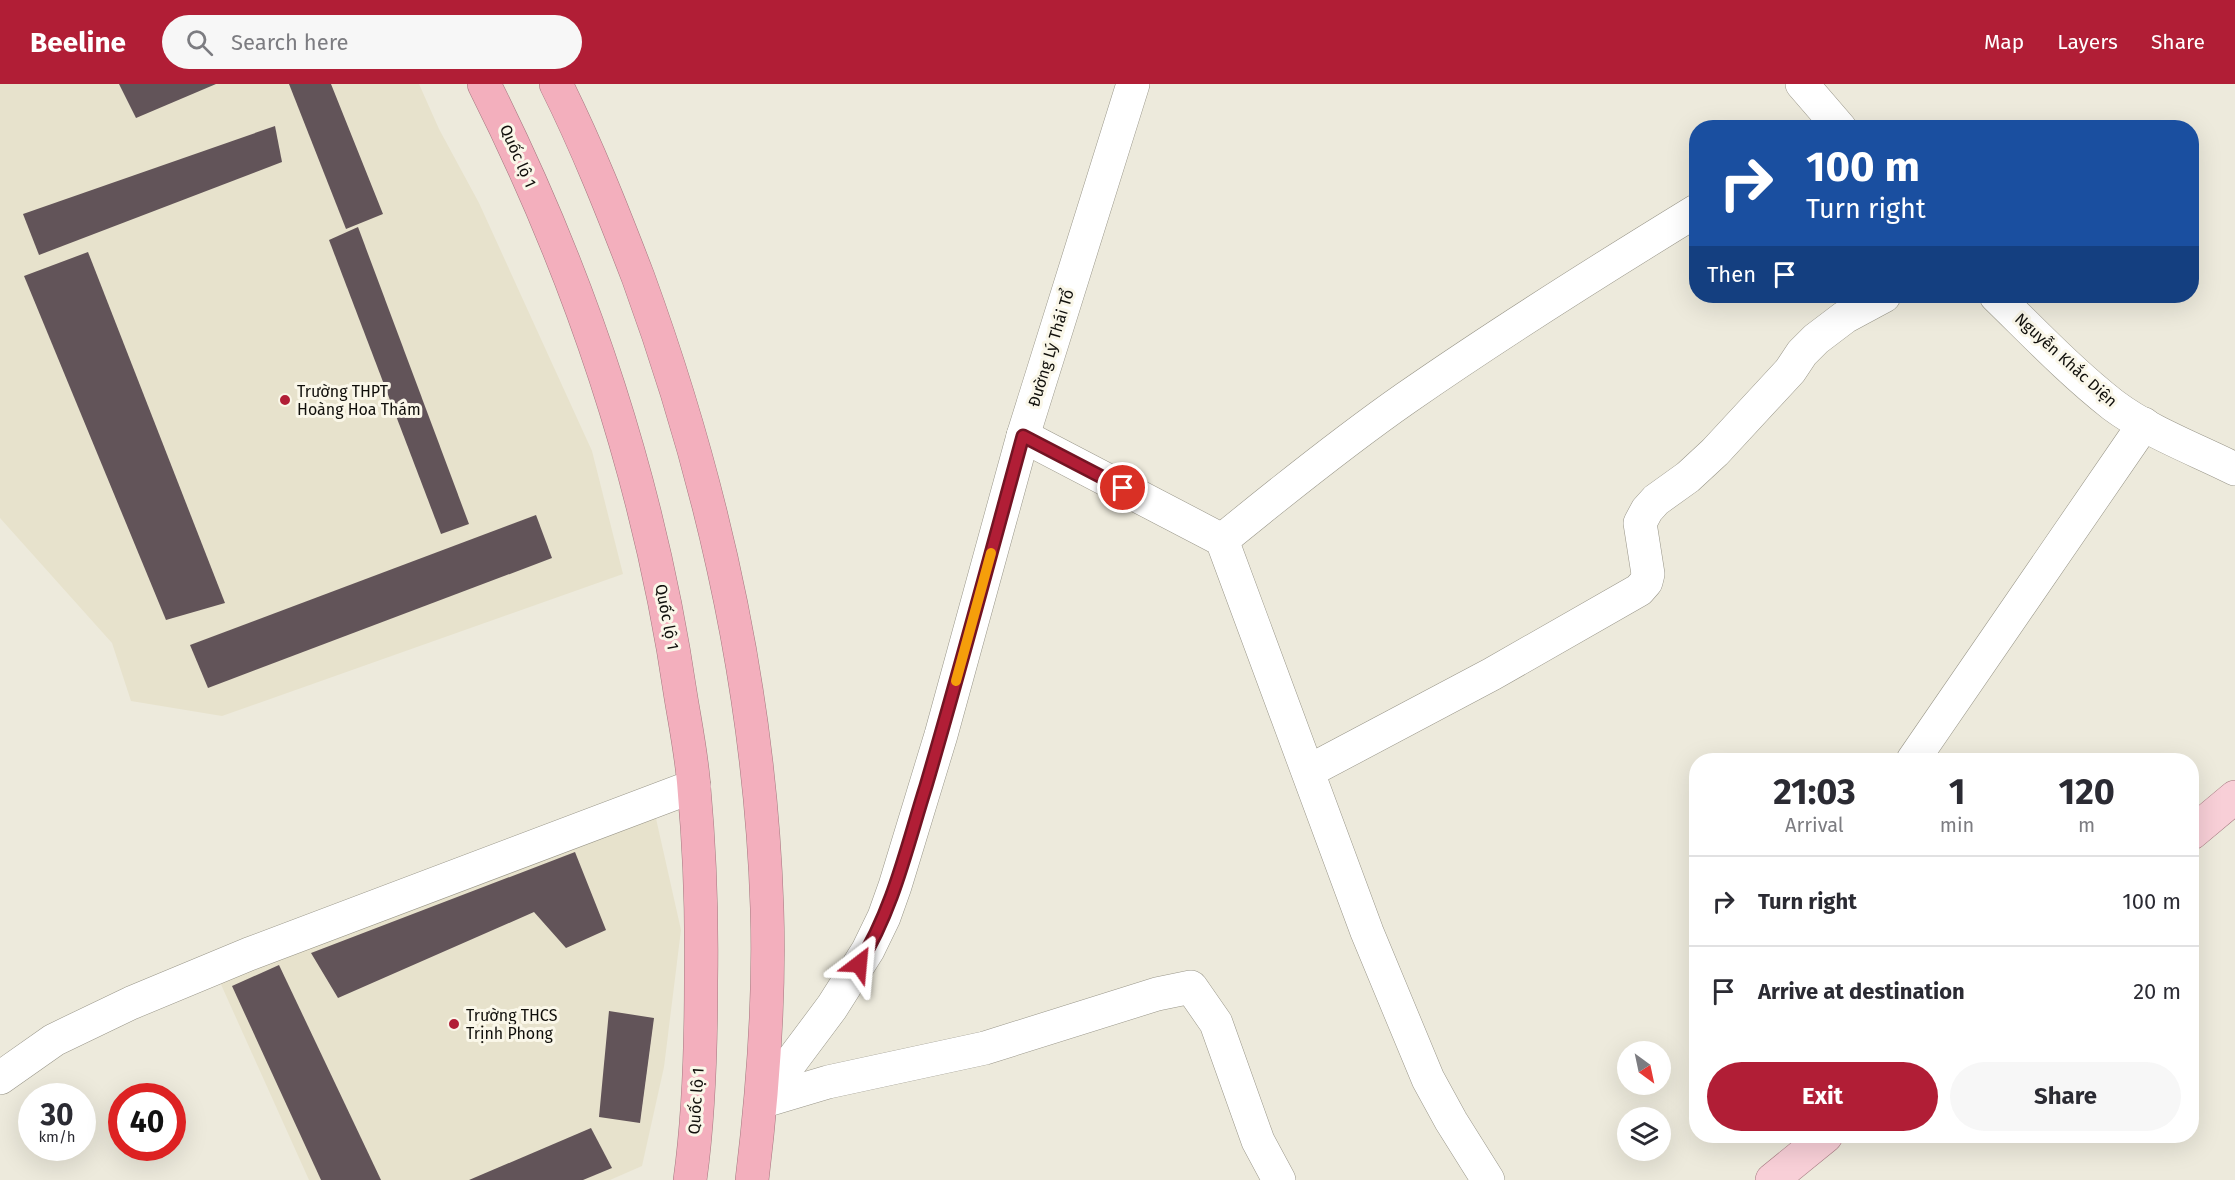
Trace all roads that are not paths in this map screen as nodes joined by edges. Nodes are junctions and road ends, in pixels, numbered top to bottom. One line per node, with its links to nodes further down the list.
1 (484, 84): 15 (highway, Quốc lộ 1)
2 (556, 84): 19 (highway)
3 (1133, 84): 10 (street, Đường Lý Thái Tổ)
4 (1802, 84): 5 (street)
5 (1831, 120)
6 (1689, 215): 12 (street)
7 (1871, 303): 14 (street)
8 (2003, 303): 9 (street, Nguyễn Khắc Diện)
9 (2144, 424): 11 (street, Nguyễn Khắc Diện); 13 (street)
10 (1023, 436): 12 (street); 19 (street, Đường Lý Thái Tổ)
11 (2235, 469)
12 (1222, 540): 14 (street)
13 (1918, 753)
14 (1309, 771): 24 (street)
15 (694, 786): 18 (street); 21 (highway, Quốc lộ 1)
16 (2235, 798): 17 (main road)
17 (2199, 827)
18 (0, 1078)
19 (760, 1102): 22 (highway); 23 (street)
20 (1817, 1143): 25 (main road)
21 (690, 1180)
22 (752, 1180)
23 (1279, 1180)
24 (1488, 1180)
25 (1772, 1180)

